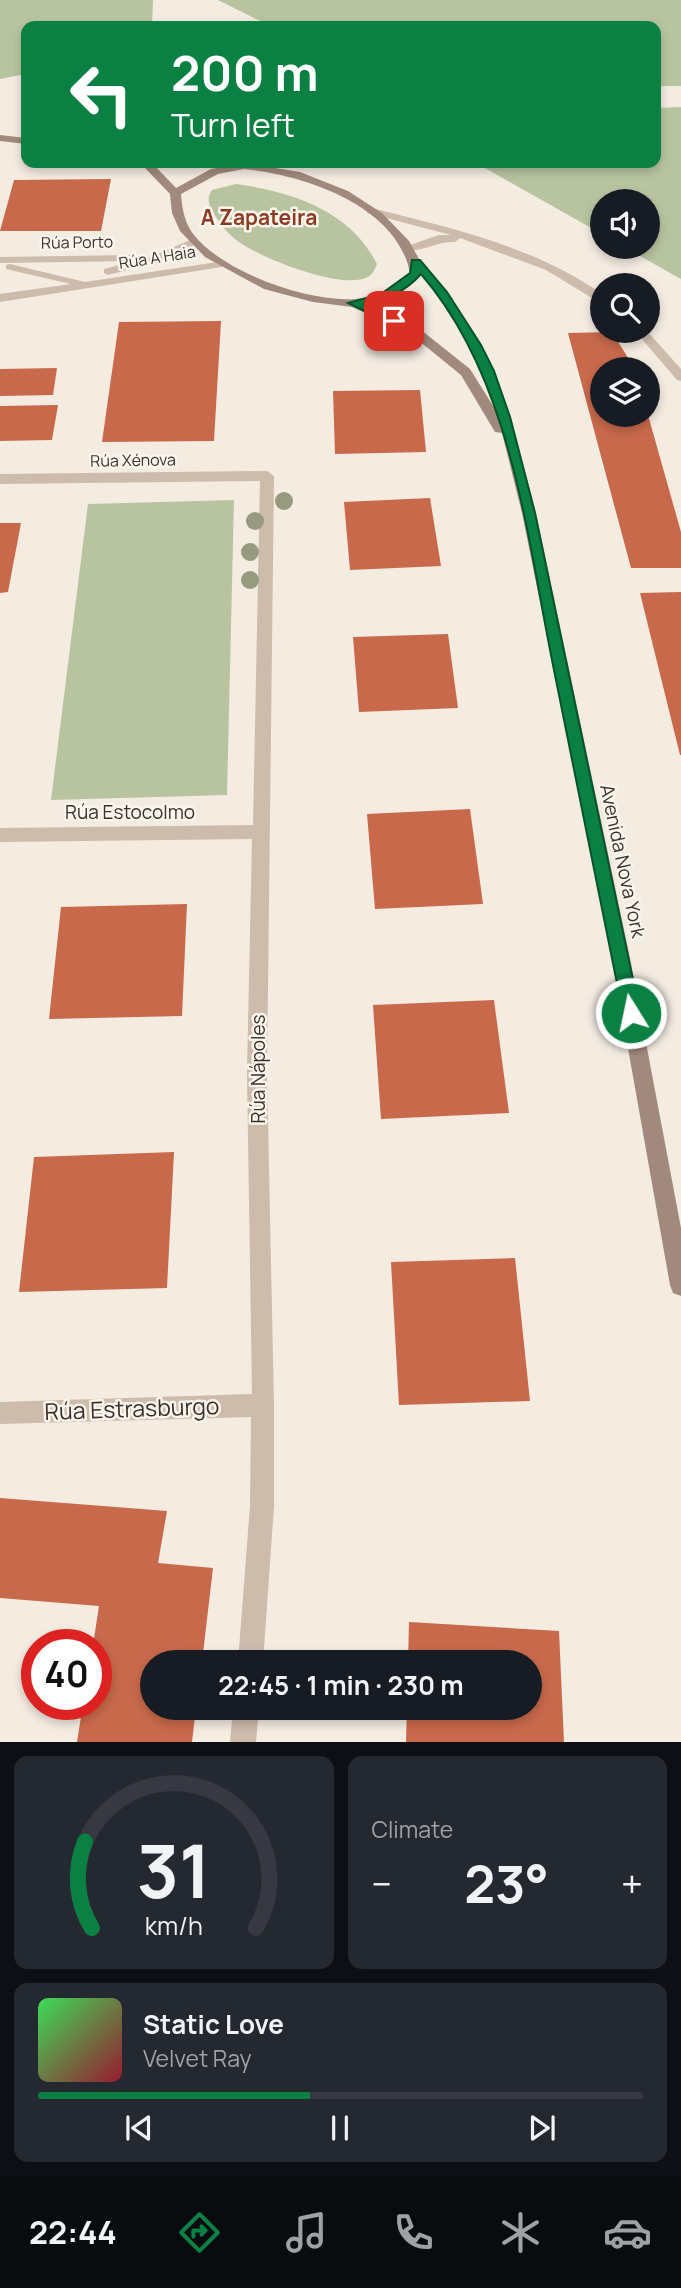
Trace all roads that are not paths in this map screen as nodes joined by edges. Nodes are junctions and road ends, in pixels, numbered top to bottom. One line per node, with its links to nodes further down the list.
1 (0, 138): 2 (street)
2 (21, 139)
3 (151, 168): 6 (street)
4 (232, 168): 6 (street)
5 (271, 168): 7 (street)
6 (175, 193): 9 (street)
7 (371, 211): 8 (street); 10 (street)
8 (473, 239): 10 (street); 18 (street)
9 (194, 242): 12 (street, Rúa A Haia); 14 (street)
10 (411, 248): 13 (street)
11 (0, 260): 12 (street, Rúa Porto)
12 (155, 260): 16 (street, Rúa A Haia)
13 (416, 262): 20 (street); 23 (street, Avenida Nova York)
14 (224, 264): 17 (street, Rúa A Haia); 20 (street)
15 (0, 266): 16 (street, Rúa Porto)
16 (66, 281): 17 (street, Rúa A Haia); 19 (street, Rúa A Haia)
17 (96, 284): 19 (street, Rúa A Haia)
18 (590, 291)
19 (0, 298)
20 (354, 303): 23 (street, Avenida Nova York)
21 (651, 343): 22 (street)
22 (681, 377)
23 (511, 448): 28 (street, Avenida Nova York)
24 (267, 476): 25 (street, Rúa Xénova); 26 (street, Rúa Nápoles)
25 (0, 479)
26 (261, 832): 27 (street, Rúa Estocolmo); 29 (street, Rúa Nápoles)
27 (0, 835)
28 (681, 1286)
29 (263, 1405): 30 (street, Rúa Estrasburgo); 31 (street, Rúa Nápoles)
30 (0, 1413)
31 (251, 1650)
32 (245, 1720): 33 (street)
33 (243, 1742)

